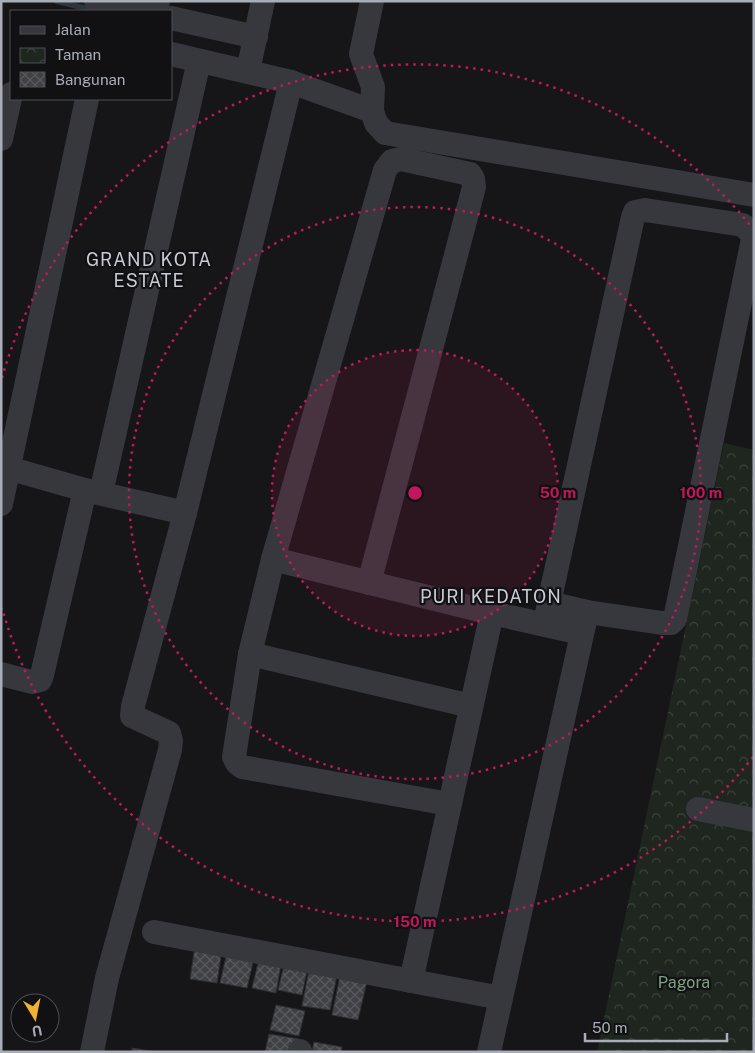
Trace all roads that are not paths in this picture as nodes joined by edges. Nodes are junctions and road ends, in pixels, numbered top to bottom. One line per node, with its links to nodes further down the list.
1 (96, 1): 4 (street)
2 (263, 1): 6 (street)
3 (372, 1): 13 (street)
4 (136, 10)
5 (172, 18): 6 (street)
6 (256, 38): 9 (street)
7 (172, 54): 8 (street)
8 (199, 61): 9 (street); 17 (street)
9 (248, 71): 10 (street)
10 (291, 82): 13 (street); 19 (street)
11 (10, 98): 14 (street)
12 (87, 100): 16 (street)
13 (372, 111): 15 (street)
14 (1, 139)
15 (754, 195)
16 (6, 468): 17 (street); 18 (street)
17 (93, 492): 19 (street); 26 (street)
18 (1, 504)
19 (185, 513): 34 (street)
20 (273, 559): 21 (street); 21 (street); 25 (street)
21 (370, 583): 22 (street)
22 (492, 613): 23 (street); 27 (street)
23 (547, 614): 24 (street); 24 (street)
24 (584, 623): 33 (street)
25 (250, 654): 27 (street); 28 (street)
26 (1, 674)
27 (470, 706): 28 (street)
28 (449, 804): 32 (street)
29 (698, 808): 30 (street)
30 (754, 820)
31 (154, 932): 32 (street)
32 (411, 981): 33 (street)
33 (501, 998): 35 (street)
34 (92, 1052)
35 (489, 1052)

